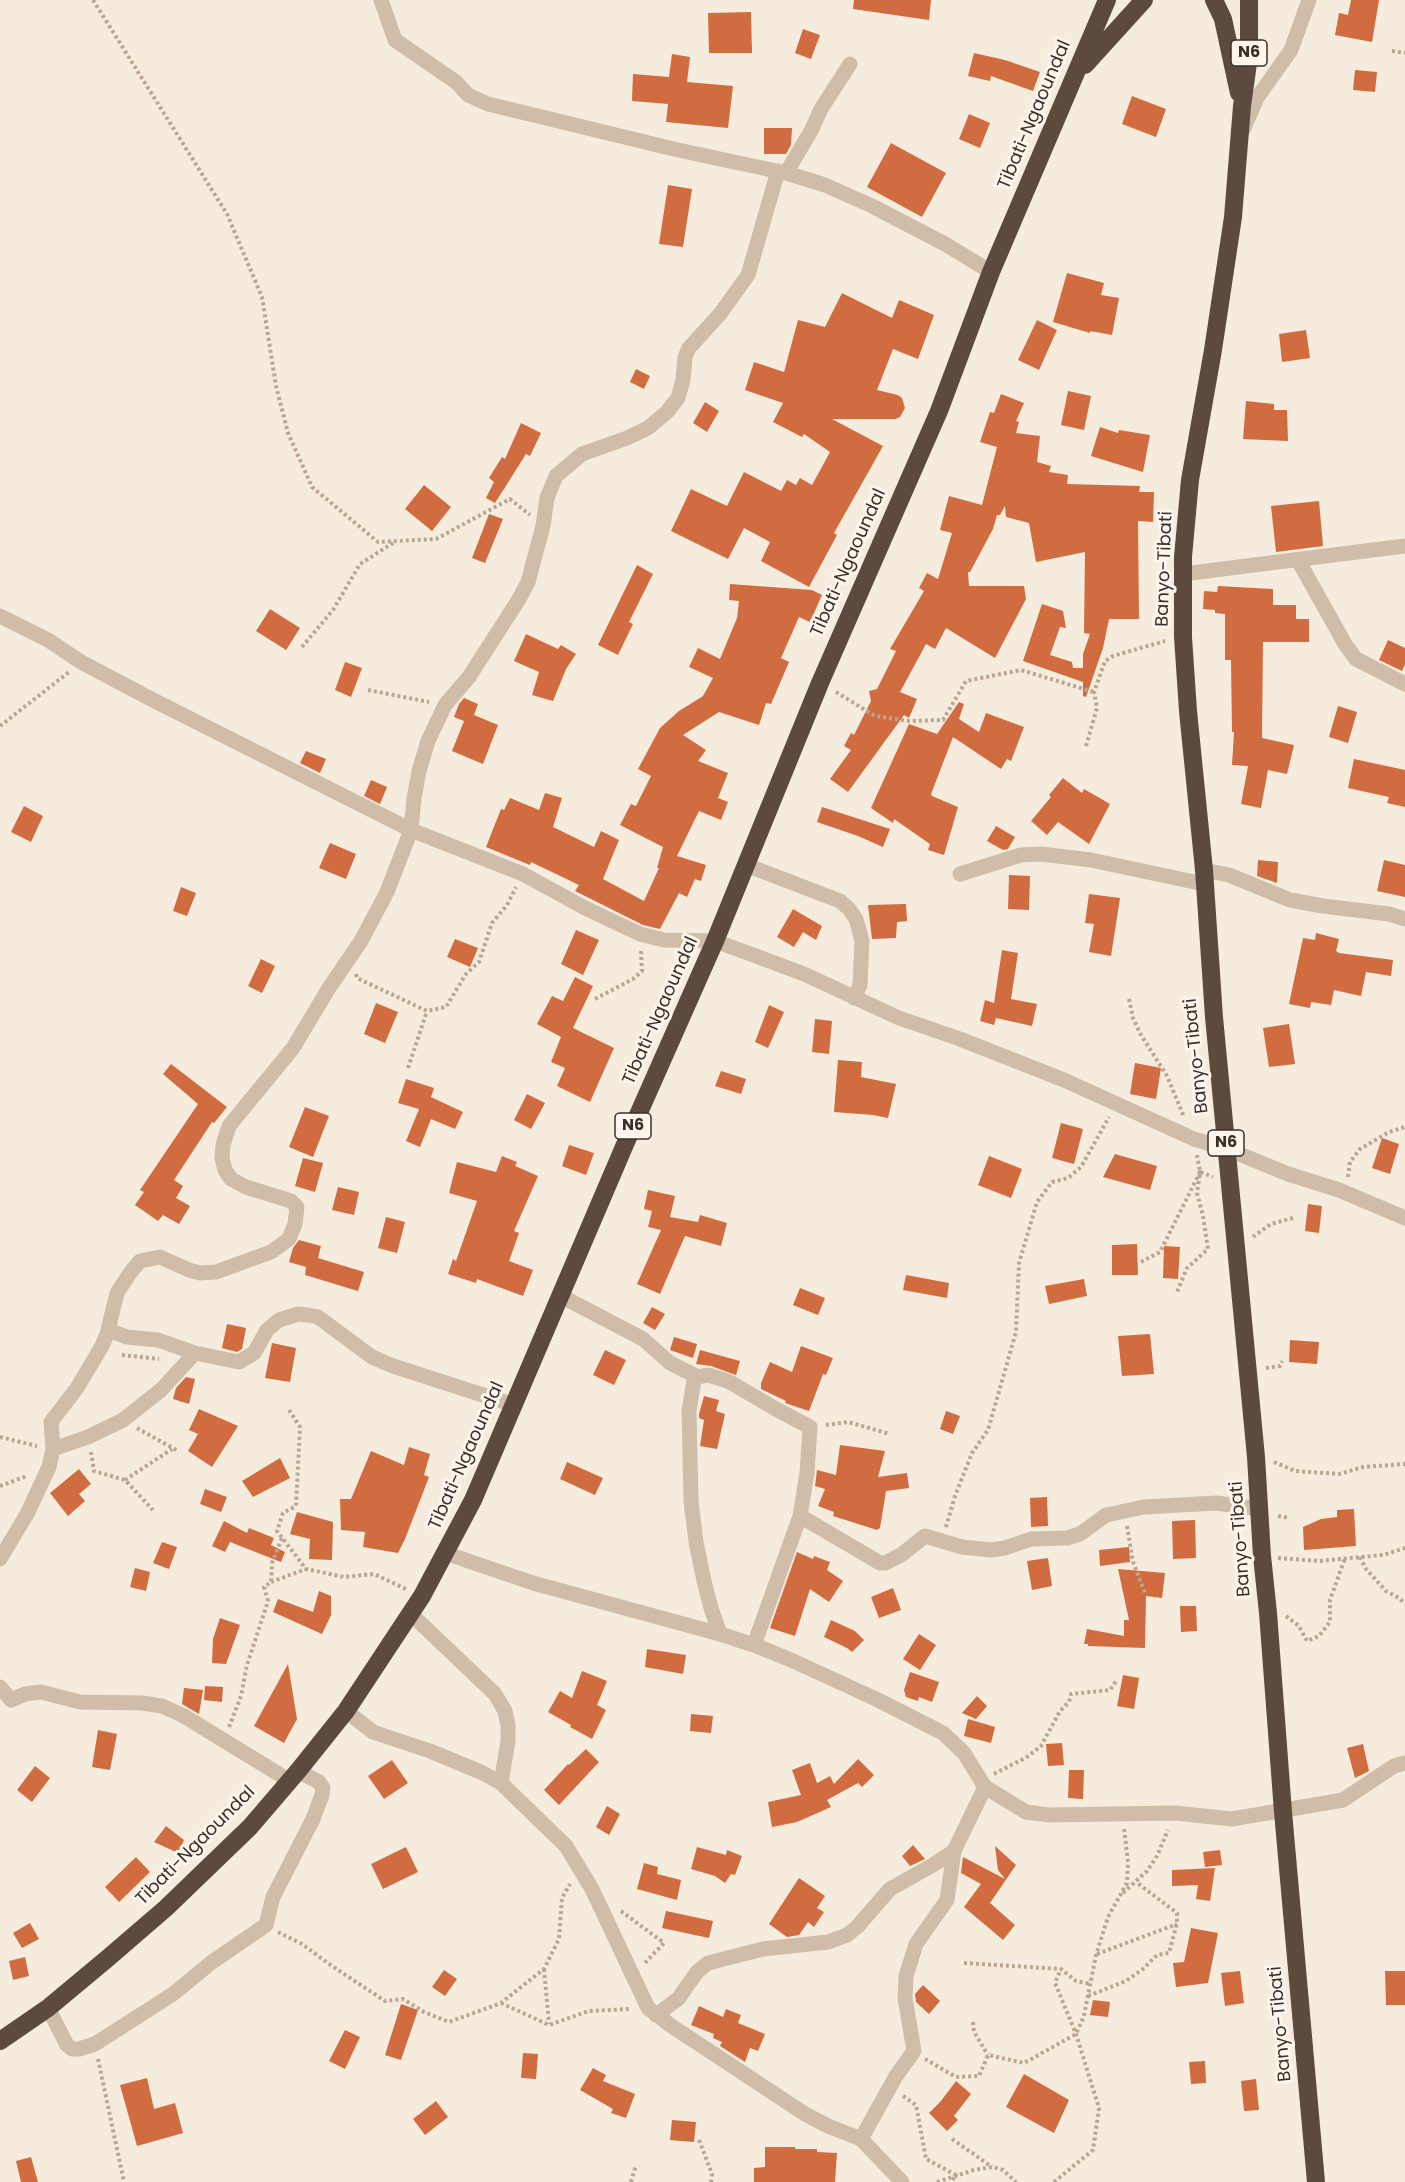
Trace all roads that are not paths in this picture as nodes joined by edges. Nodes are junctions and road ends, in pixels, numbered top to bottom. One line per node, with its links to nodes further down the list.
1 (381, 0): 11 (street)
2 (1107, 0): 8 (highway, Tibati-Ngaoundal / N6)
3 (1144, 0): 8 (highway)
4 (1214, 0): 9 (highway)
5 (1249, 0): 9 (highway, Banyo-Tibati / N6)
6 (1309, 0): 10 (street)
7 (850, 64): 11 (street)
8 (1072, 80): 12 (highway, Tibati-Ngaoundal / N6)
9 (1242, 106): 10 (highway, Banyo-Tibati / N6)
10 (1241, 135): 15 (highway, Banyo-Tibati / N6)
11 (782, 172): 12 (street); 18 (street)
12 (991, 272): 19 (highway, Tibati-Ngaoundal / N6)
13 (1405, 546): 14 (street)
14 (1298, 560): 15 (street); 17 (street)
15 (1183, 574): 21 (highway, Banyo-Tibati / N6)
16 (0, 616): 18 (street)
17 (1405, 684)
18 (411, 830): 23 (street); 28 (street)
19 (746, 865): 23 (highway, Tibati-Ngaoundal / N6); 24 (street)
20 (960, 874): 21 (street)
21 (1204, 877): 22 (street); 25 (highway, Banyo-Tibati / N6)
22 (1405, 919)
23 (715, 941): 24 (street); 27 (highway, Tibati-Ngaoundal / N6)
24 (854, 998): 25 (street)
25 (1227, 1149): 26 (street); 33 (highway, Banyo-Tibati / N6)
26 (1405, 1218)
27 (561, 1296): 30 (street); 31 (highway, Tibati-Ngaoundal / N6)
28 (108, 1330): 29 (street); 32 (street)
29 (195, 1353): 31 (street); 32 (street)
30 (698, 1377): 34 (street); 38 (street)
31 (514, 1405): 35 (highway, Tibati-Ngaoundal / N6)
32 (53, 1449): 36 (street)
33 (1259, 1509): 34 (street); 47 (highway, Banyo-Tibati / N6)
34 (800, 1516): 39 (street)
35 (445, 1553): 37 (highway, Tibati-Ngaoundal / N6); 38 (street)
36 (0, 1559)
37 (411, 1614): 42 (highway, Tibati-Ngaoundal / N6); 45 (street)
38 (720, 1634): 39 (street)
39 (754, 1645): 46 (street)
40 (0, 1687): 41 (street)
41 (6, 1704): 44 (street)
42 (346, 1711): 44 (highway, Tibati-Ngaoundal / N6); 45 (street)
43 (1405, 1763): 47 (street)
44 (294, 1776): 49 (highway, Tibati-Ngaoundal / N6); 49 (street)
45 (501, 1783): 50 (street)
46 (985, 1787): 47 (street); 48 (street)
47 (1282, 1812): 54 (highway, Banyo-Tibati / N6)
48 (954, 1851): 50 (street); 52 (street)
49 (48, 2008): 51 (highway, Tibati-Ngaoundal / N6)
50 (652, 2011): 52 (street)
51 (0, 2041)
52 (861, 2139): 53 (street)
53 (902, 2182)
54 (1316, 2182)

